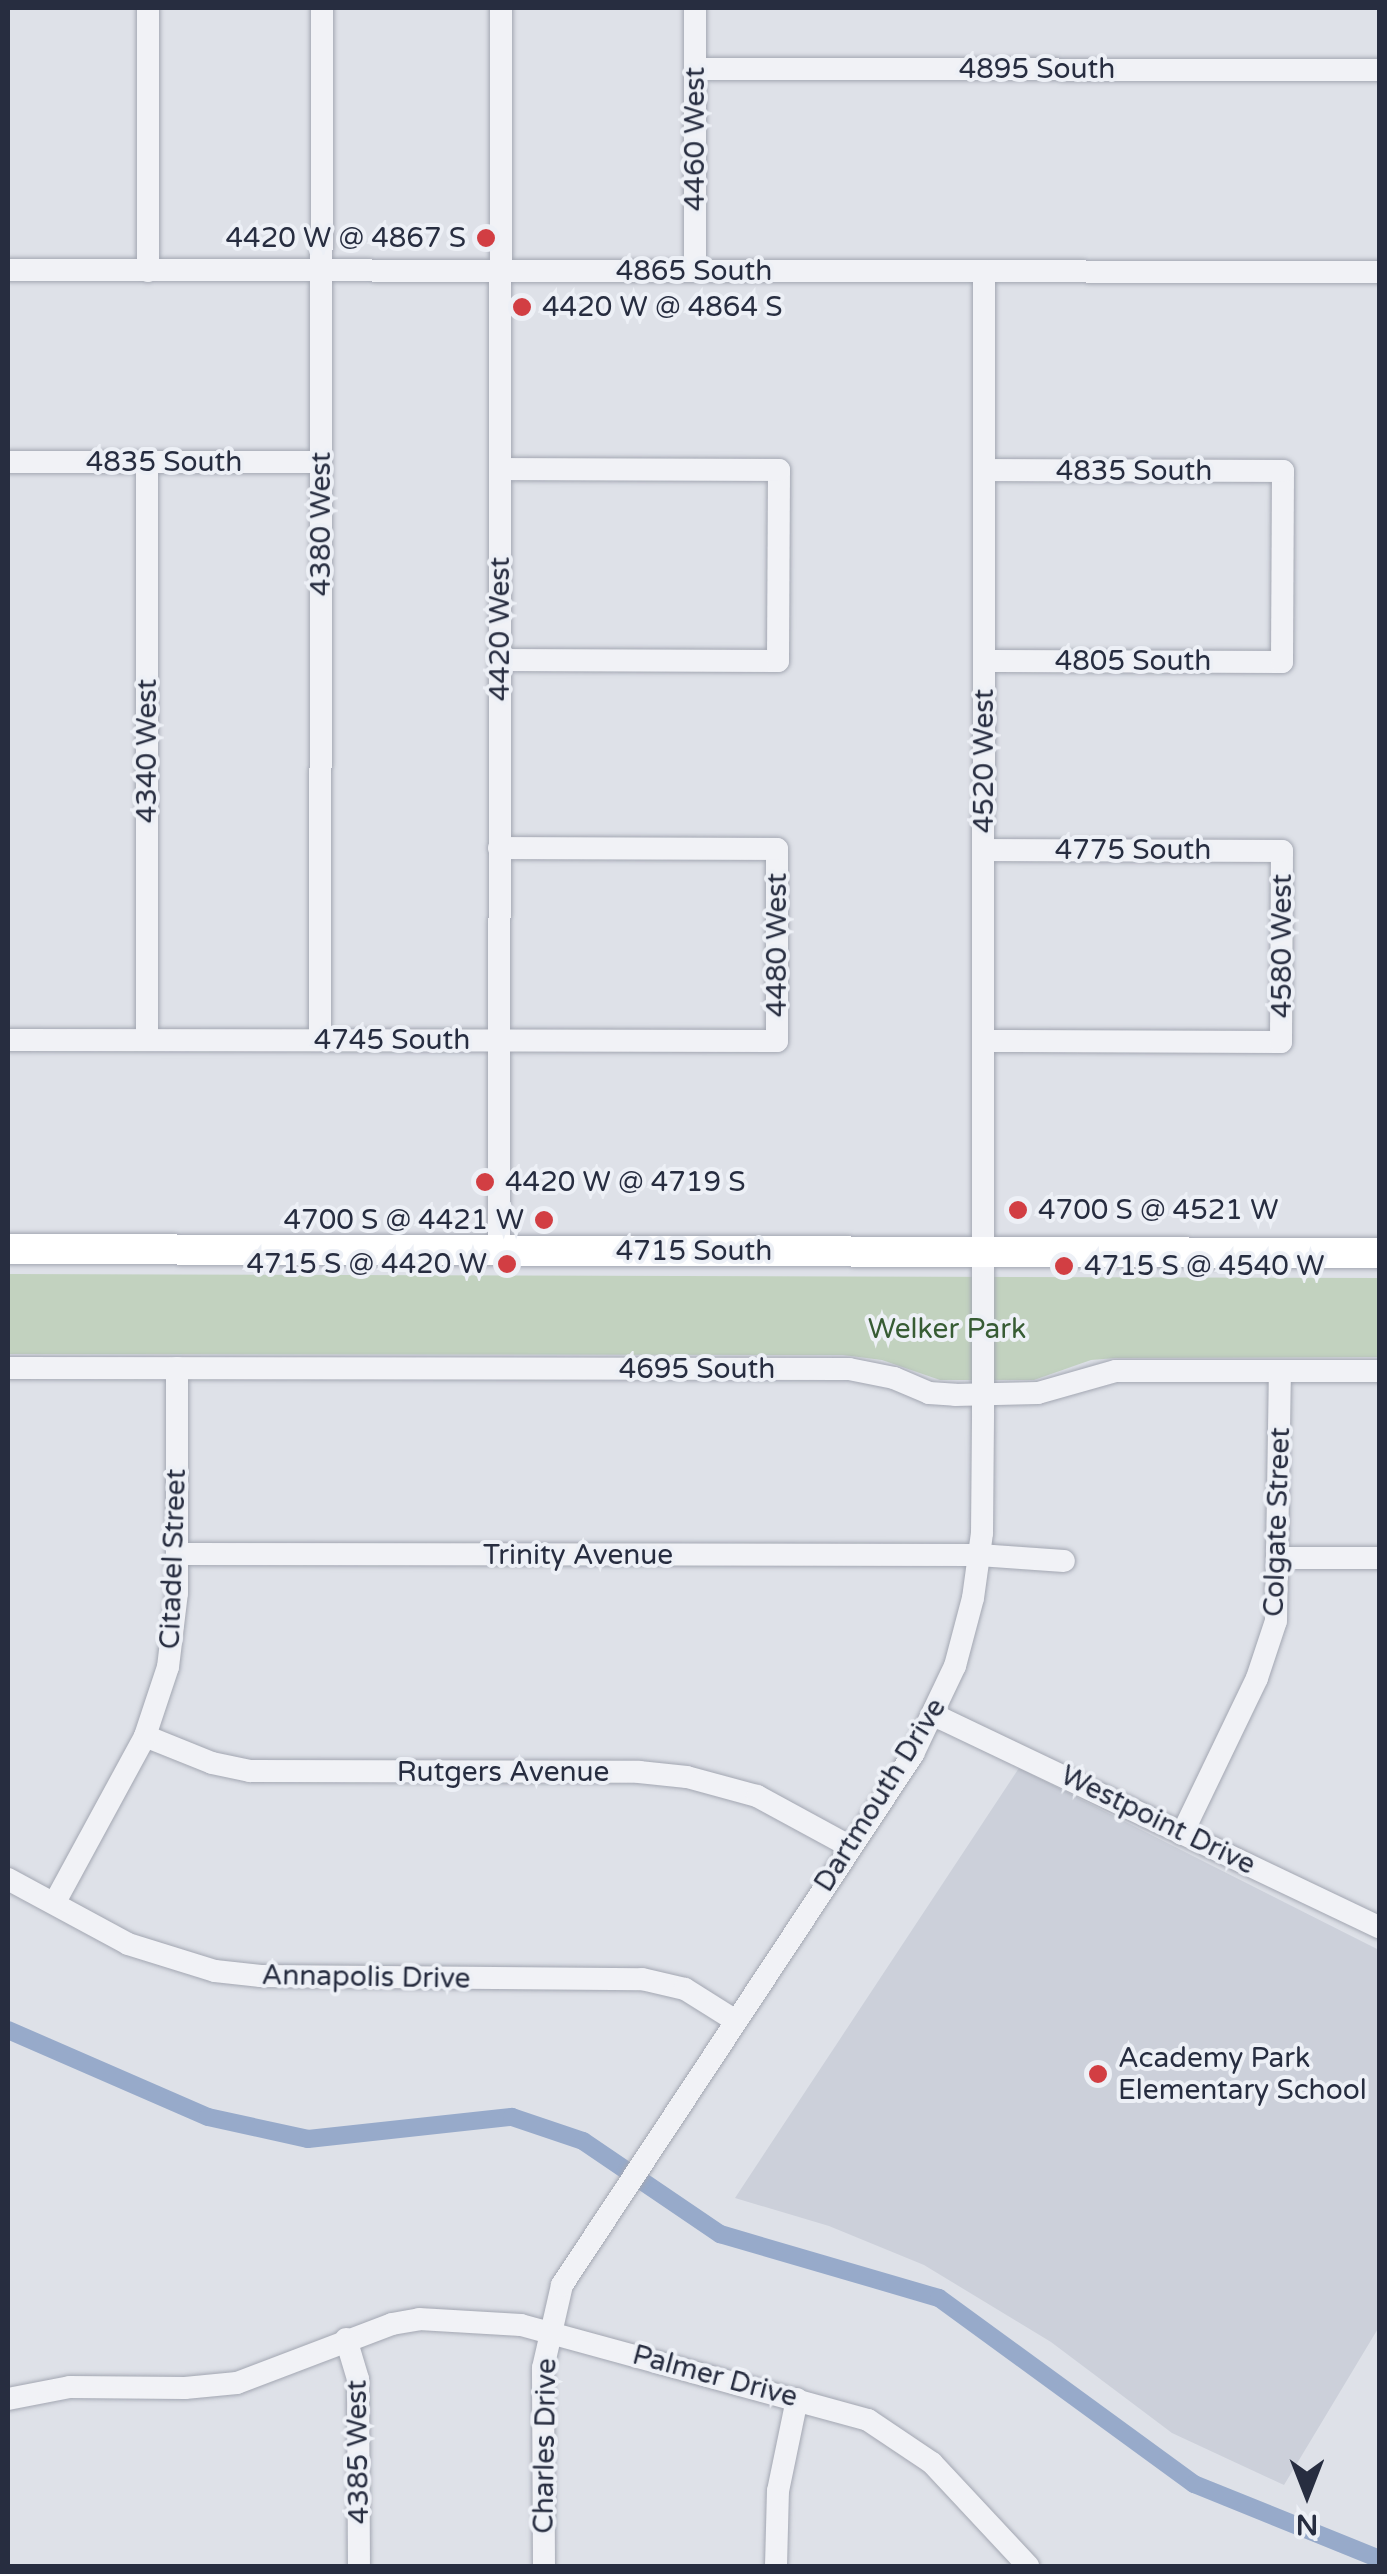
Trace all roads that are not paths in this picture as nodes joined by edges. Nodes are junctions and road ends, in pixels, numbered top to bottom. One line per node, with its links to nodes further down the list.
1 (148, 8): 8 (street)
2 (322, 8): 9 (street, 4380 West)
3 (501, 8): 10 (street, 4420 West)
4 (695, 8): 5 (street, 4460 West)
5 (695, 69): 6 (street, 4895 South); 11 (street, 4460 West)
6 (1380, 70)
7 (8, 270): 8 (street, 4865 South)
8 (148, 270): 9 (street, 4865 South)
9 (322, 270): 10 (street, 4865 South); 16 (street, 4380 West)
10 (500, 270): 11 (street, 4865 South); 17 (street, 4420 West)
11 (695, 270): 12 (street, 4865 South)
12 (984, 270): 13 (street, 4865 South); 18 (street, 4520 West)
13 (1380, 272)
14 (8, 462): 15 (street, 4835 South)
15 (148, 462): 16 (street, 4835 South); 26 (street, 4340 West)
16 (321, 462): 27 (street, 4380 West)
17 (500, 469): 19 (street, 4420 West); 19 (street)
18 (984, 470): 20 (street, 4520 West); 21 (street, 4835 South)
19 (500, 660): 22 (street, 4420 West)
20 (984, 661): 21 (street, 4805 South); 23 (street, 4520 West)
21 (1282, 662)
22 (499, 848): 28 (street, 4420 West); 29 (street, 4480 West)
23 (984, 850): 24 (street, 4775 South); 30 (street, 4520 West)
24 (1282, 850): 30 (street, 4580 West)
25 (8, 1040): 26 (street, 4745 South)
26 (146, 1040): 27 (street, 4745 South)
27 (320, 1040): 28 (street, 4745 South)
28 (500, 1040): 29 (street, 4745 South); 32 (street, 4420 West)
29 (777, 1040)
30 (984, 1041): 33 (street, 4520 West)
31 (8, 1249): 32 (main road, 4715 South)
32 (500, 1250): 33 (main road, 4715 South)
33 (984, 1252): 34 (main road, 4715 South); 39 (street, Dartmouth Drive)
34 (1380, 1253)
35 (8, 1368): 36 (street, 4695 South)
36 (177, 1368): 39 (street, 4695 South); 40 (street, Citadel Street)
37 (1280, 1372): 38 (street, 4695 South); 39 (street, 4695 South); 42 (street, Colgate Street)
38 (1380, 1372)
39 (983, 1394): 41 (street, Dartmouth Drive)
40 (177, 1554): 41 (street, Trinity Avenue); 46 (street, Citadel Street)
41 (979, 1556): 44 (street, Trinity Avenue); 45 (street, Dartmouth Drive)
42 (1280, 1558): 43 (street); 47 (street, Colgate Street)
43 (1380, 1558)
44 (1064, 1560)
45 (934, 1714): 47 (street, Westpoint Drive); 48 (street, Dartmouth Drive)
46 (146, 1736): 48 (street, Rutgers Avenue); 50 (street, Citadel Street)
47 (1182, 1834): 51 (street, Westpoint Drive)
48 (851, 1848): 52 (street, Dartmouth Drive)
49 (8, 1879): 50 (street, Annapolis Drive)
50 (55, 1902): 52 (street, Annapolis Drive)
51 (1380, 1928)
52 (736, 2021): 53 (street, Dartmouth Drive)
53 (631, 2178): 54 (street, Charles Drive)
54 (548, 2331): 55 (street, Palmer Drive); 57 (street, Palmer Drive); 59 (street, Charles Drive)
55 (346, 2339): 56 (street, Palmer Drive); 58 (street, 4385 West)
56 (8, 2399)
57 (798, 2399): 60 (street); 61 (street, Palmer Drive)
58 (359, 2566)
59 (544, 2566)
60 (776, 2566)
61 (1028, 2566)

